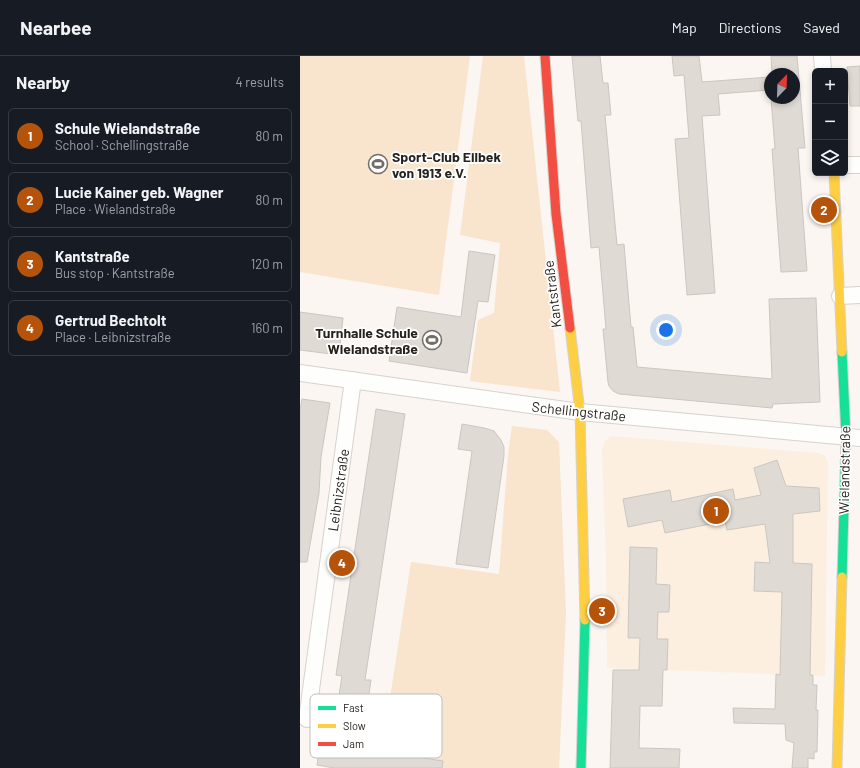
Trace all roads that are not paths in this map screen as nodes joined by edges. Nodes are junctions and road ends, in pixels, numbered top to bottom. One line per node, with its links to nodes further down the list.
1 (545, 56): 11 (street, Kantstraße)
2 (822, 56): 3 (street)
3 (823, 68)
4 (860, 165): 5 (street)
5 (848, 166)
6 (834, 176): 7 (street, Wielandstraße)
7 (840, 296): 8 (street); 12 (street, Wielandstraße)
8 (860, 296)
9 (300, 373): 10 (street, Schellingstraße)
10 (353, 380): 11 (street, Schellingstraße); 13 (street, Leibnizstraße)
11 (580, 412): 12 (street, Schellingstraße); 16 (street, Kantstraße)
12 (853, 438): 17 (street, Wielandstraße)
13 (311, 694)
14 (310, 704): 15 (street, Leibnizstraße)
15 (308, 719)
16 (581, 768)
17 (837, 768)

